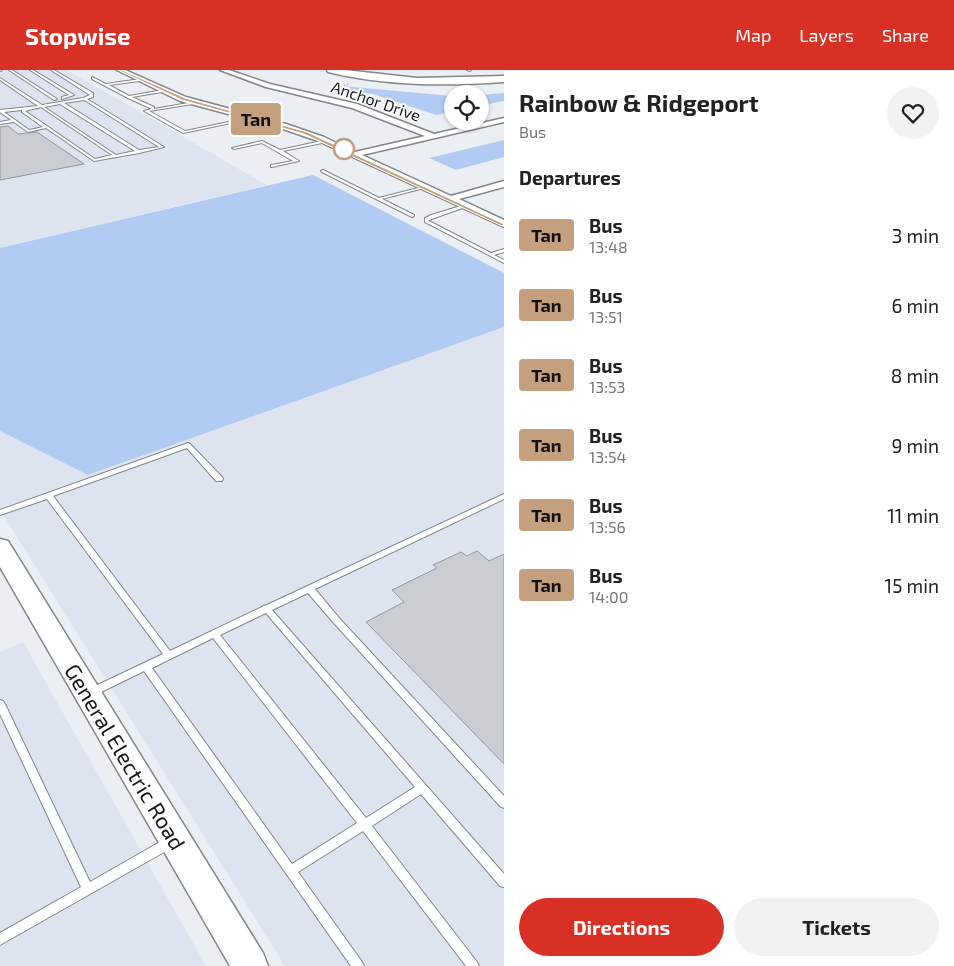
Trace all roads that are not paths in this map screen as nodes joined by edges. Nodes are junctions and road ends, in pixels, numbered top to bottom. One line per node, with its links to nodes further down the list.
1 (10, 70): 14 (lane)
2 (31, 70): 14 (lane)
3 (52, 70): 15 (lane)
4 (120, 70): 10 (street)
5 (222, 70): 27 (street, Anchor Drive)
6 (331, 70): 9 (main road)
7 (93, 78): 11 (lane)
8 (0, 79): 18 (lane)
9 (504, 79)
10 (140, 80): 11 (lane); 12 (street)
11 (106, 85): 13 (lane)
12 (162, 91): 13 (lane); 17 (street)
13 (128, 98): 19 (lane)
14 (56, 99): 16 (lane)
15 (84, 99): 16 (lane); 31 (lane)
16 (61, 102): 18 (lane); 31 (lane)
17 (193, 102): 22 (street); 22 (lane)
18 (40, 106): 20 (lane); 33 (lane)
19 (153, 108)
20 (26, 109): 21 (lane); 26 (lane)
21 (1, 111): 24 (lane)
22 (253, 118): 28 (street)
23 (504, 120): 27 (street)
24 (14, 121): 25 (lane); 26 (lane)
25 (0, 123)
26 (46, 127): 33 (lane)
27 (433, 136): 32 (street)
28 (326, 141): 30 (lane); 32 (street)
29 (234, 148): 30 (lane)
30 (279, 151): 34 (lane)
31 (139, 152): 33 (lane)
32 (355, 154): 37 (street)
33 (116, 156)
34 (272, 166)
35 (323, 171): 38 (lane)
36 (504, 184): 39 (street)
37 (426, 187): 38 (lane); 39 (street)
38 (378, 199): 41 (lane)
39 (450, 199): 40 (street)
40 (466, 206): 42 (street); 44 (lane)
41 (412, 216)
42 (504, 224)
43 (504, 250): 44 (lane)
44 (490, 255): 45 (lane)
45 (504, 262)
46 (219, 479): 47 (lane)
47 (49, 496): 49 (lane); 54 (lane)
48 (504, 496): 51 (lane)
49 (0, 513)
50 (0, 548): 56 (main road, General Electric Road)
51 (308, 588): 52 (lane); 59 (lane)
52 (266, 608): 53 (lane); 58 (lane)
53 (214, 634): 54 (lane); 60 (lane)
54 (169, 656): 55 (lane)
55 (146, 666): 56 (lane); 62 (lane)
56 (87, 695): 61 (main road, General Electric Road)
57 (0, 704): 64 (lane)
58 (422, 788): 60 (lane); 63 (lane)
59 (504, 803)
60 (364, 824): 62 (lane); 68 (lane)
61 (175, 840): 64 (lane); 66 (main road, General Electric Road)
62 (290, 870): 67 (lane)
63 (504, 882)
64 (88, 889): 65 (lane)
65 (0, 939)
66 (250, 966)
67 (358, 966)
68 (473, 966)

